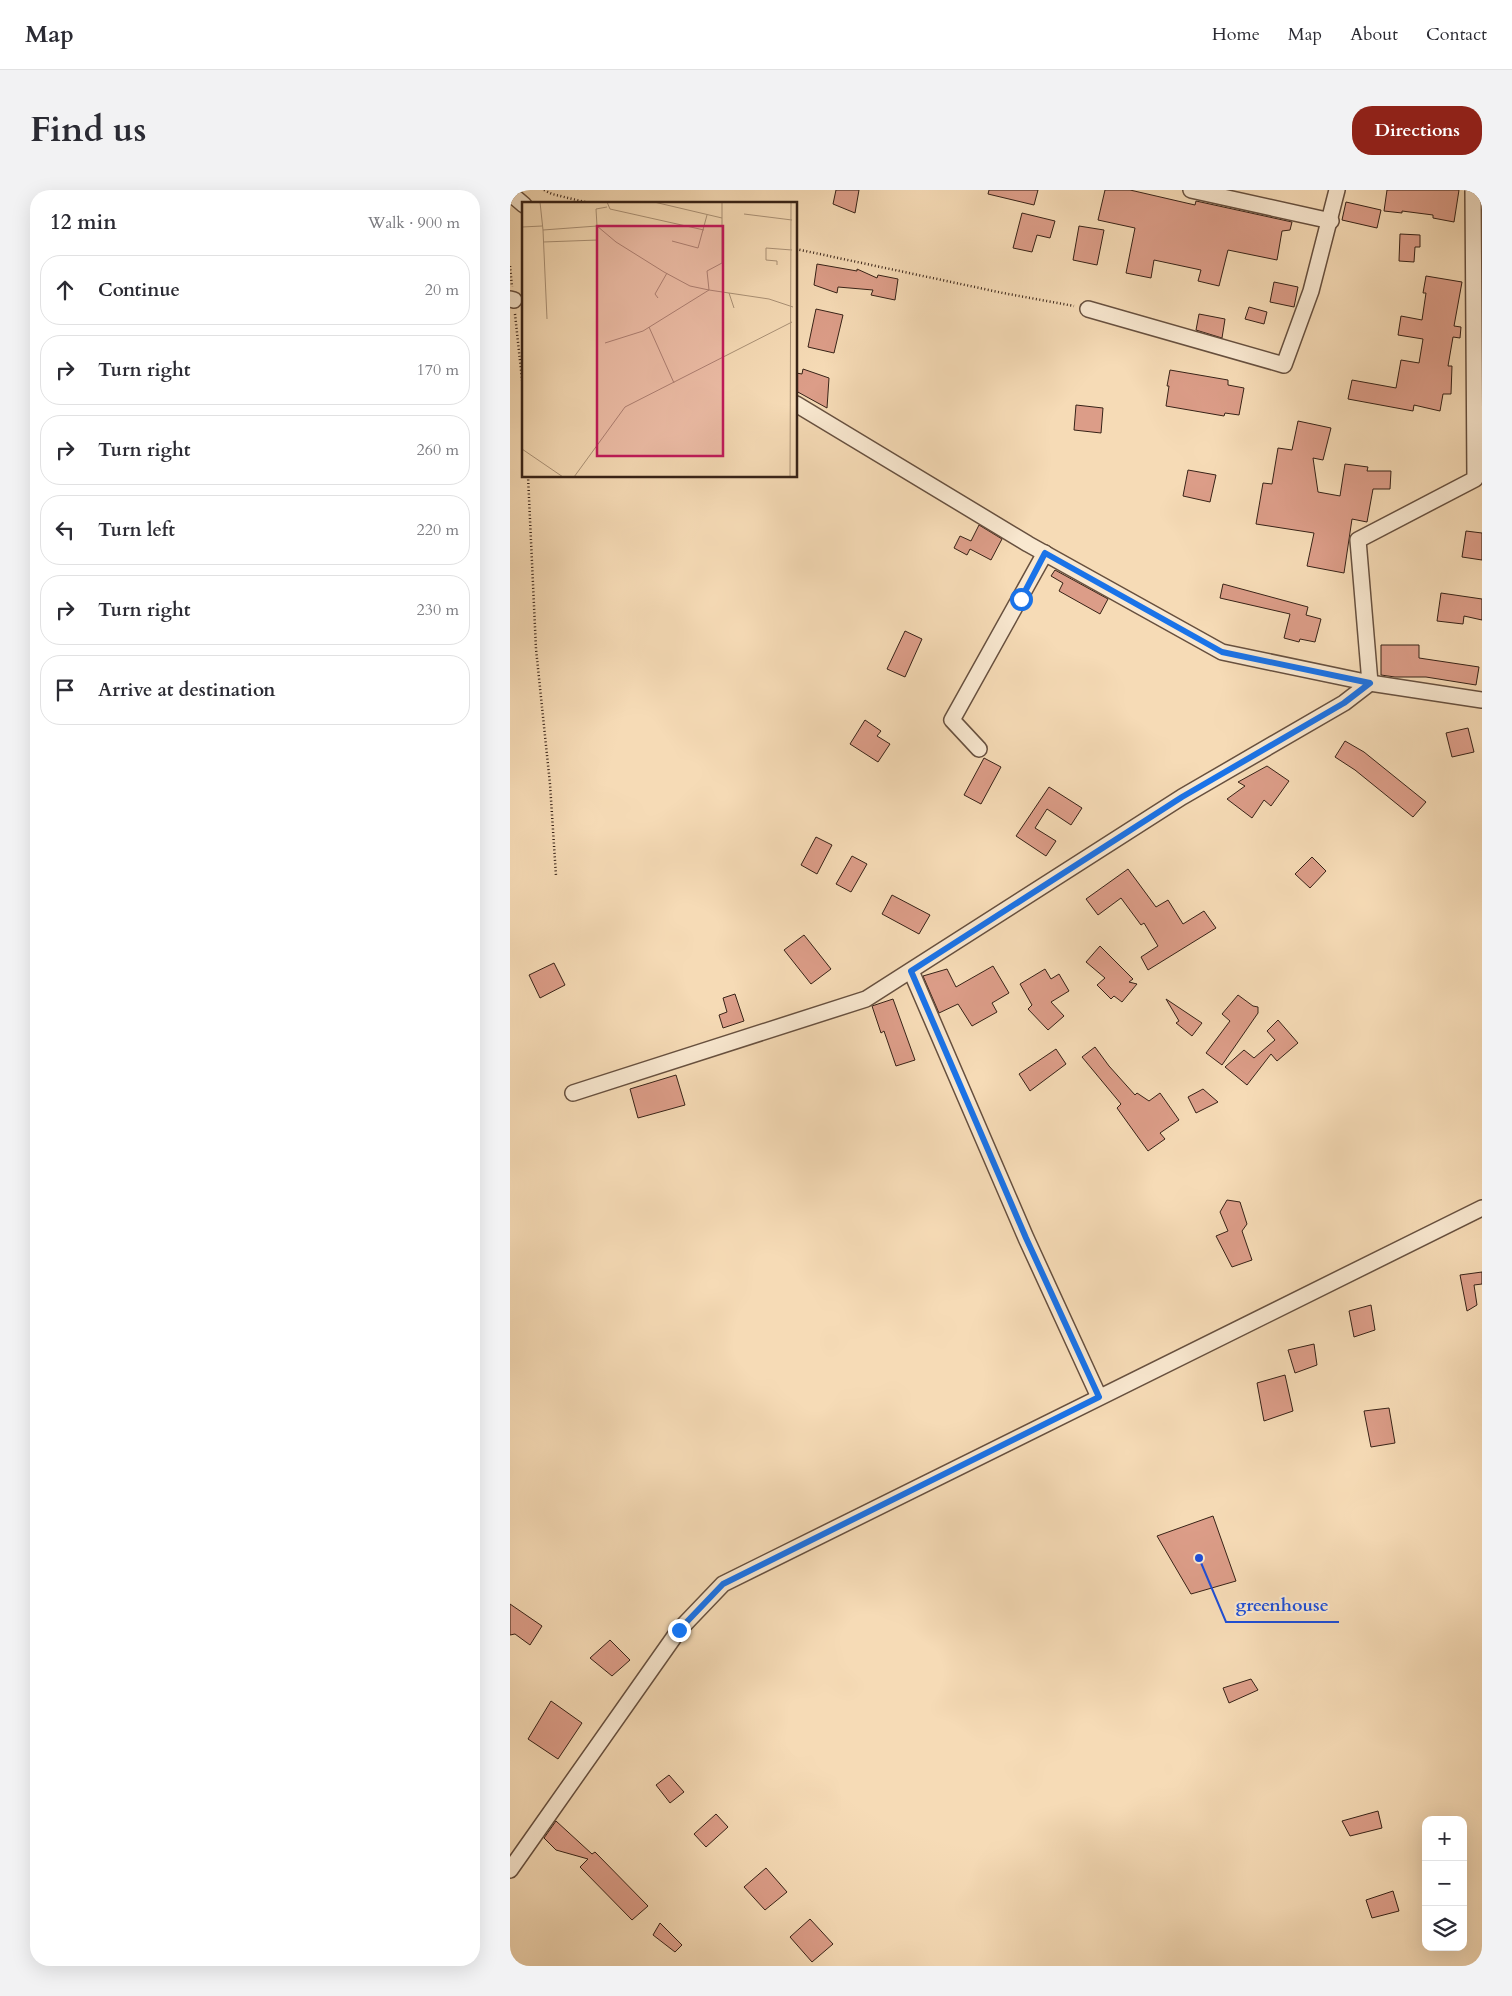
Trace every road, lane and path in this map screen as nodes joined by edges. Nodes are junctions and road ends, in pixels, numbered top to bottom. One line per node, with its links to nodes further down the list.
1 (544, 190): 6 (path)
2 (1191, 190): 8 (street)
3 (1337, 190): 8 (street)
4 (1472, 190): 17 (street)
5 (510, 193): 7 (street)
6 (585, 202)
7 (522, 203)
8 (1330, 221): 12 (street)
9 (798, 249): 12 (path)
10 (510, 266): 11 (path)
11 (512, 300): 13 (path)
12 (1088, 309)
13 (522, 382)
14 (798, 405): 16 (street)
15 (528, 478): 20 (path)
16 (1045, 553): 17 (street); 19 (street)
17 (1370, 683): 18 (street); 21 (street)
18 (1482, 700)
19 (978, 749)
20 (556, 876)
21 (911, 971): 22 (street); 24 (street)
22 (574, 1093)
23 (1482, 1208): 24 (street)
24 (1099, 1397): 25 (street)
25 (510, 1870)

